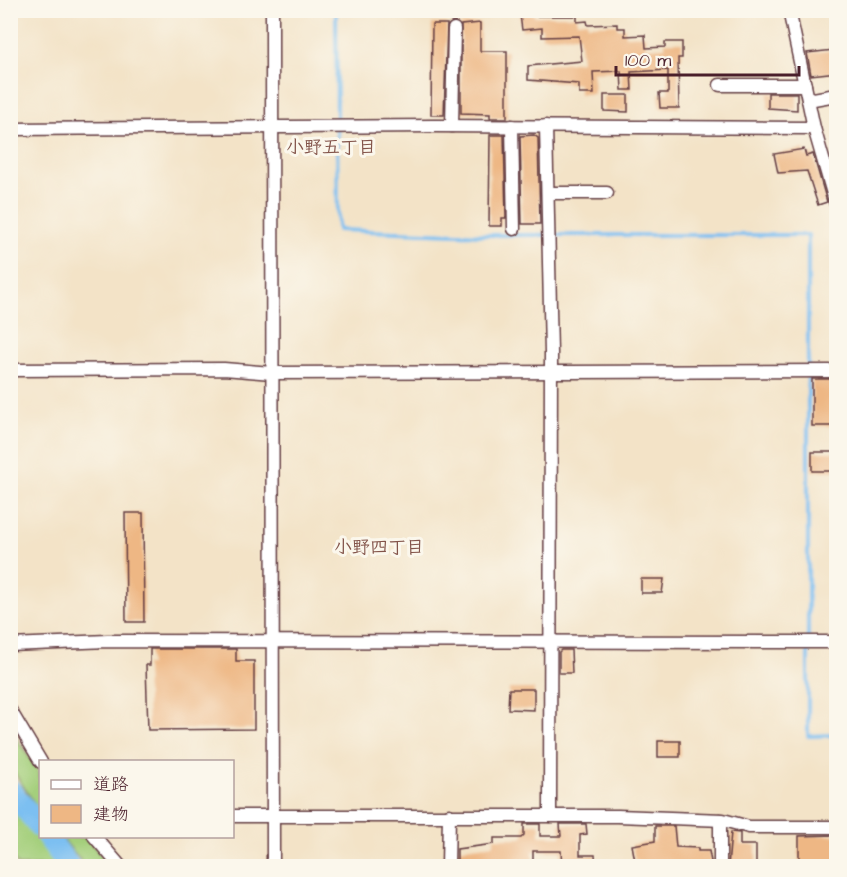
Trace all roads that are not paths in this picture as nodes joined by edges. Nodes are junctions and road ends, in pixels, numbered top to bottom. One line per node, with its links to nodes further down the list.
1 (272, 10): 11 (street)
2 (789, 10): 5 (street)
3 (454, 29): 8 (street)
4 (720, 86): 5 (street)
5 (805, 86): 7 (street)
6 (837, 95): 7 (street)
7 (808, 100): 12 (street)
8 (452, 126): 9 (street); 11 (street)
9 (512, 126): 10 (street); 17 (street)
10 (546, 126): 12 (street); 14 (street)
11 (271, 127): 13 (street); 21 (street)
12 (814, 128): 16 (street)
13 (10, 129)
14 (548, 193): 15 (street); 20 (street)
15 (608, 193)
16 (837, 204)
17 (514, 230)
18 (10, 370): 21 (street)
19 (837, 371): 20 (street)
20 (550, 372): 21 (street); 24 (street)
21 (272, 373): 23 (street)
22 (837, 642): 24 (street)
23 (272, 643): 24 (street); 25 (street); 30 (street)
24 (549, 643): 31 (street)
25 (10, 645)
26 (10, 711): 27 (street)
27 (40, 760)
28 (449, 815): 30 (street); 31 (street); 37 (street)
29 (234, 816): 30 (street)
30 (273, 816): 36 (street)
31 (550, 816): 32 (street)
32 (720, 820): 33 (street); 38 (street)
33 (837, 827)
34 (95, 838): 35 (street)
35 (120, 867)
36 (273, 867)
37 (448, 867)
38 (720, 867)

